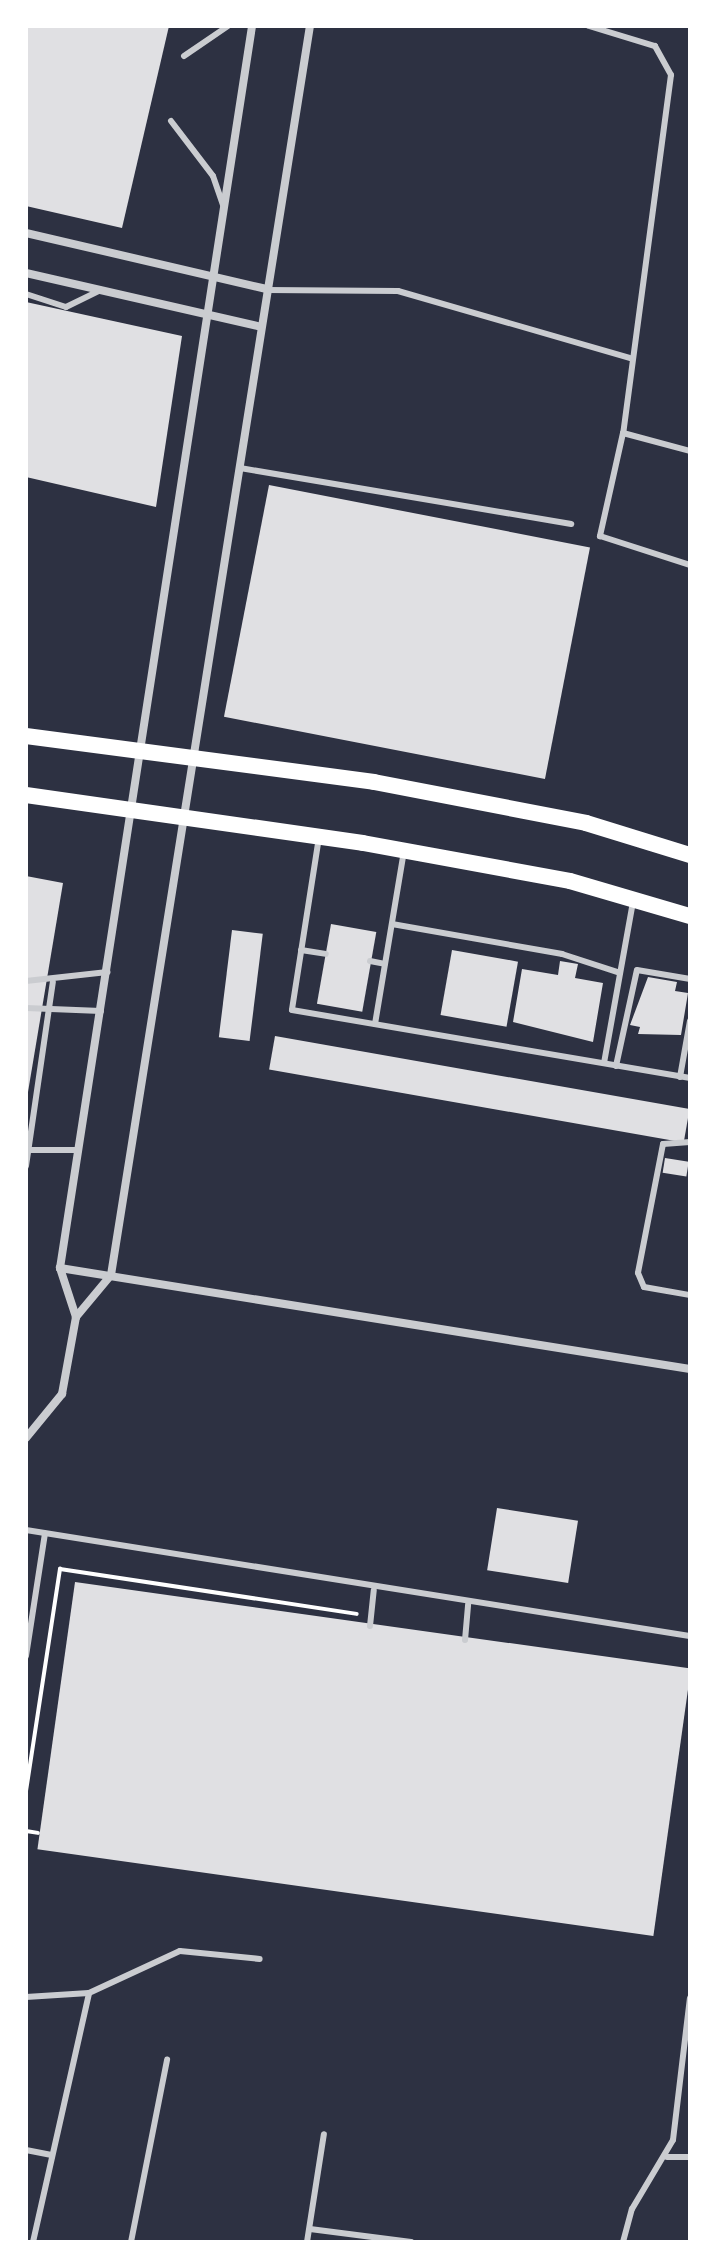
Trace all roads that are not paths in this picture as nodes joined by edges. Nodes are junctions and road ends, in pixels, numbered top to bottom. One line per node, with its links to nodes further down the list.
1 (228, 26): 5 (lane)
2 (252, 26): 7 (street)
3 (310, 26): 11 (street)
4 (589, 26): 16 (lane)
5 (184, 56)
6 (171, 121): 7 (lane)
7 (225, 213): 10 (street)
8 (26, 233): 10 (street)
9 (26, 273): 12 (street)
10 (216, 278): 11 (street); 14 (street)
11 (267, 289): 15 (street); 16 (lane)
12 (101, 290): 13 (lane); 14 (street)
13 (26, 294)
14 (210, 315): 15 (street); 23 (street)
15 (261, 327): 19 (street)
16 (630, 358): 17 (lane)
17 (623, 433): 18 (lane); 21 (lane)
18 (690, 451)
19 (240, 468): 20 (lane); 24 (street)
20 (571, 524)
21 (690, 565)
22 (26, 736): 23 (main road)
23 (143, 751): 24 (main road); 26 (street)
24 (196, 759): 27 (street); 30 (main road)
25 (26, 795): 26 (main road)
26 (134, 809): 27 (main road); 38 (street)
27 (188, 817): 28 (main road); 57 (street)
28 (319, 837): 29 (main road); 34 (lane)
29 (404, 851): 31 (main road); 33 (lane)
30 (690, 855)
31 (634, 899): 32 (main road); 39 (lane)
32 (690, 916)
33 (392, 924): 37 (lane); 39 (lane)
34 (301, 950): 35 (lane); 47 (lane)
35 (326, 954)
36 (370, 961): 37 (lane)
37 (385, 964): 47 (lane)
38 (108, 972): 42 (lane); 45 (street)
39 (620, 973): 48 (lane)
40 (690, 979): 49 (lane)
41 (26, 981): 42 (lane)
42 (53, 982): 43 (lane)
43 (50, 1005): 44 (lane); 45 (lane); 53 (lane)
44 (26, 1008)
45 (101, 1011): 54 (street)
46 (690, 1021): 50 (lane)
47 (375, 1024): 48 (lane)
48 (604, 1063): 49 (lane)
49 (616, 1066): 50 (lane)
50 (680, 1077): 51 (lane)
51 (690, 1078)
52 (690, 1142): 58 (lane)
53 (27, 1150): 54 (lane); 55 (lane)
54 (79, 1150): 56 (street)
55 (26, 1166)
56 (60, 1268): 57 (street); 59 (street)
57 (111, 1275): 59 (street); 60 (street)
58 (690, 1295)
59 (76, 1317): 61 (street)
60 (690, 1369)
61 (26, 1438)
62 (26, 1530): 63 (lane)
63 (45, 1533): 64 (lane); 69 (lane)
64 (374, 1590): 65 (lane); 66 (lane)
65 (468, 1604): 67 (lane); 68 (lane)
66 (370, 1626)
67 (690, 1636)
68 (465, 1640)
69 (26, 1656)
70 (260, 1959): 71 (lane)
71 (89, 1993): 72 (lane); 77 (lane)
72 (26, 1997)
73 (690, 1998): 78 (lane)
74 (167, 2060): 82 (lane)
75 (324, 2134): 80 (lane)
76 (26, 2150): 77 (lane)
77 (52, 2155): 81 (lane)
78 (667, 2157): 79 (lane); 85 (lane)
79 (690, 2157)
80 (310, 2229): 83 (lane); 84 (lane)
81 (33, 2242)
82 (131, 2242)
83 (307, 2242)
84 (411, 2242)
85 (623, 2242)

